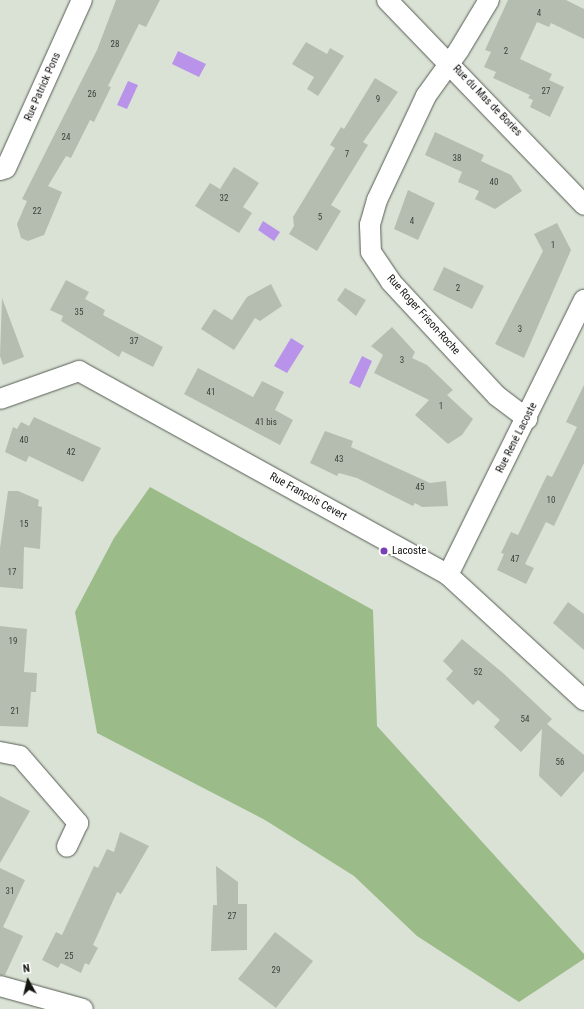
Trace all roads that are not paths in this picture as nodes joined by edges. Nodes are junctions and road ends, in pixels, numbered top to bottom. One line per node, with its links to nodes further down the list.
1 (82, 0): 5 (street, Rue Patrick Pons)
2 (387, 0): 4 (street, Rue du Mas de Bories)
3 (489, 0): 4 (street, Rue Roger Frison-Roche)
4 (449, 63): 6 (street, Rue du Mas de Bories); 9 (street, Rue Roger Frison-Roche)
5 (0, 170)
6 (584, 205)
7 (584, 300): 9 (street, Rue René Lacoste)
8 (0, 399): 10 (street, Rue François Cevert)
9 (527, 419): 10 (street, Rue René Lacoste)
10 (448, 575): 11 (street, Rue François Cevert)
11 (584, 700)
12 (0, 752): 13 (street)
13 (67, 847)
14 (0, 986): 15 (street)
15 (79, 1008)

